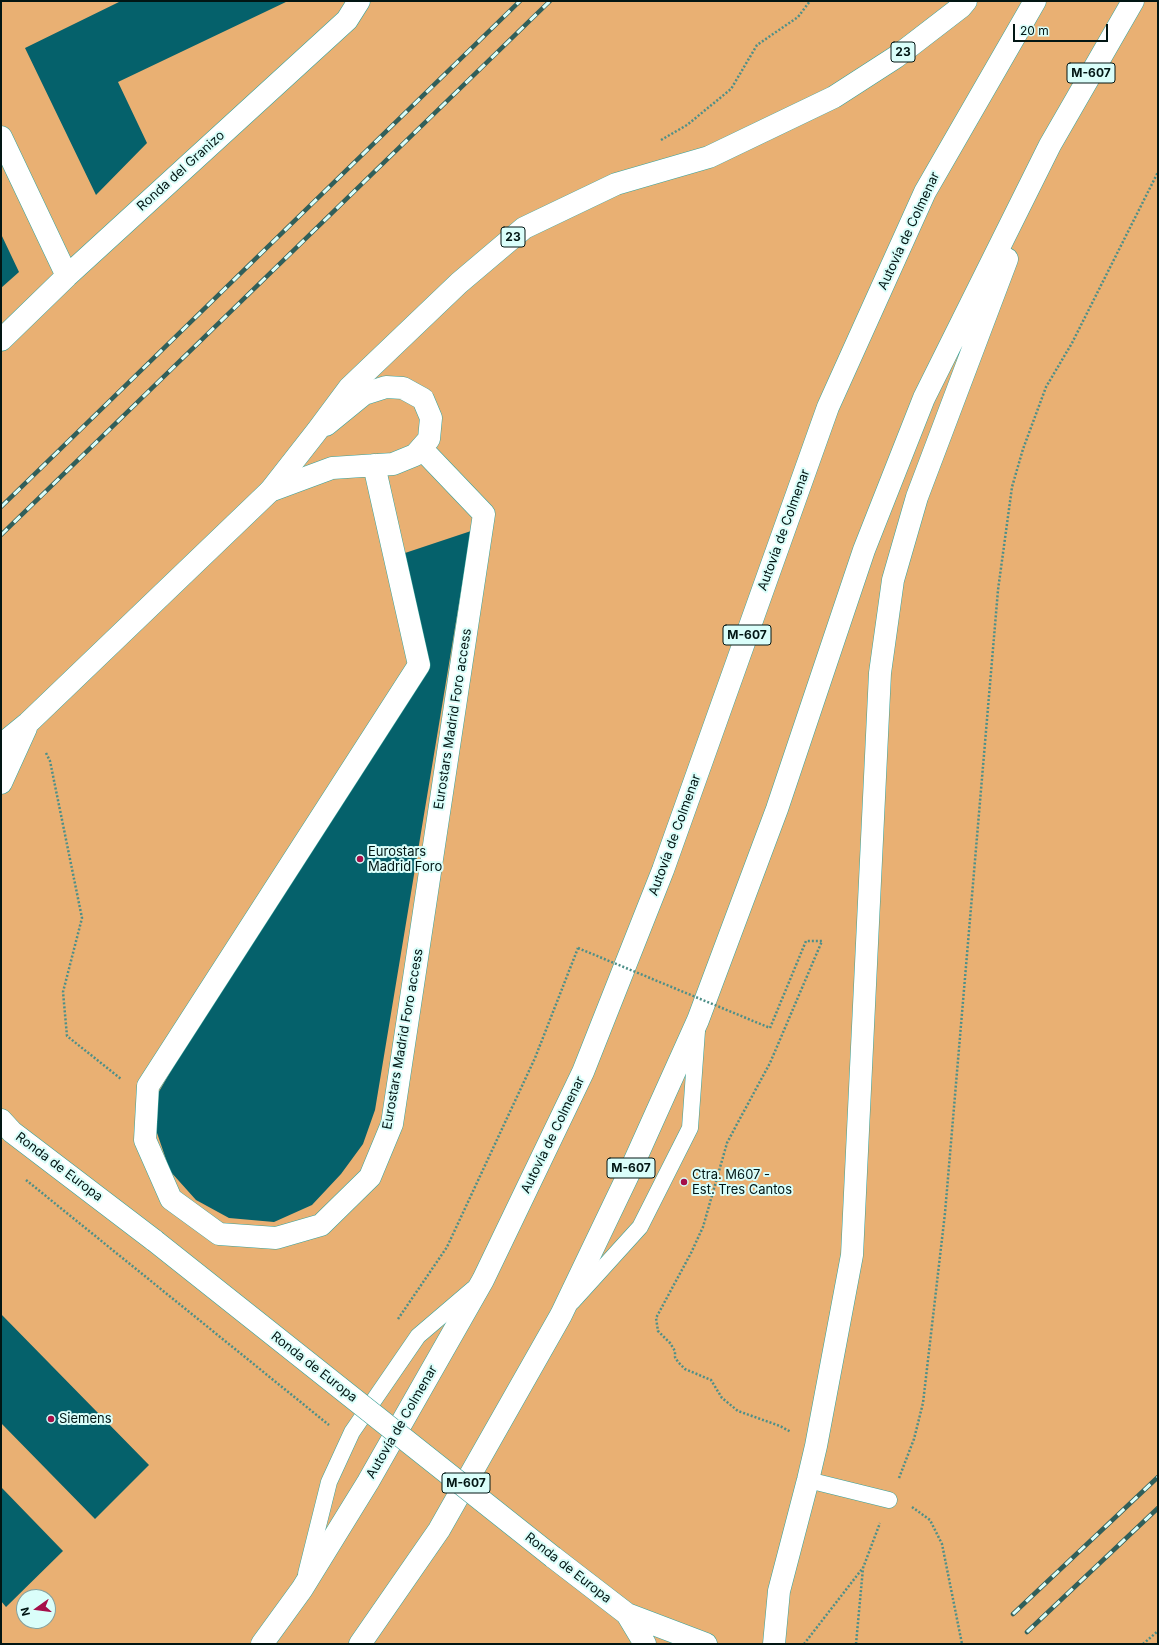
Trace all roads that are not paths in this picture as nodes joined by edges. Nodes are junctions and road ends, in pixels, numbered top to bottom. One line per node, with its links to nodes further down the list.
1 (359, 1): 7 (main road, Ronda del Granizo)
2 (966, 1): 9 (main road, 23)
3 (1035, 1): 18 (main road, Autovía de Colmenar / M-607)
4 (1133, 1): 6 (main road, M-607)
5 (1, 137): 7 (main road)
6 (1050, 145): 16 (main road, M-607); 20 (main road)
7 (67, 276): 8 (main road, Ronda del Granizo)
8 (1, 340)
9 (318, 432): 10 (main road); 12 (main road, 23)
10 (421, 448): 11 (main road); 11 (main road, Eurostars Madrid Foro access)
11 (374, 465): 12 (main road)
12 (270, 491): 13 (main road)
13 (28, 723): 14 (main road); 15 (main road)
14 (1, 745)
15 (1, 783)
16 (698, 1020): 19 (main road, M-607); 19 (lane)
17 (1, 1120): 23 (main road, Ronda de Europa, bridge)
18 (483, 1280): 22 (main road, Autovía de Colmenar / M-607); 22 (lane)
19 (560, 1315): 25 (main road, M-607)
20 (808, 1480): 21 (lane); 28 (main road)
21 (889, 1500)
22 (302, 1589): 24 (main road, Autovía de Colmenar / M-607)
23 (627, 1614): 26 (main road, Ronda de Europa); 27 (main road, Ronda de Europa)
24 (262, 1644)
25 (360, 1644)
26 (645, 1644)
27 (706, 1644)
28 (774, 1644)

